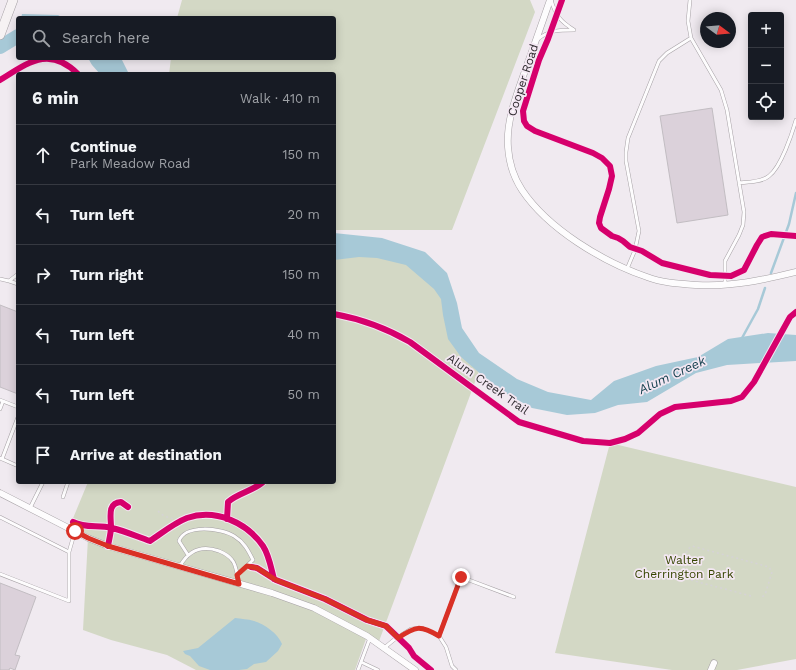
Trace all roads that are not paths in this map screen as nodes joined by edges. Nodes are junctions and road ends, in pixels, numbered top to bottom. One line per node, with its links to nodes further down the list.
1 (551, 0): 6 (street, Cooper Road); 6 (lane)
2 (690, 0): 5 (lane)
3 (11, 4): 4 (main road)
4 (0, 35)
5 (691, 38): 8 (lane); 9 (lane)
6 (536, 40): 9 (street, Cooper Road)
7 (796, 120): 8 (lane)
8 (739, 183): 15 (lane)
9 (627, 269): 15 (street, Cooper Road)
10 (796, 272): 15 (street, Cooper Road)
11 (16, 276): 13 (lane)
12 (0, 279): 13 (lane)
13 (9, 281): 14 (lane)
14 (16, 283)
15 (725, 285)
16 (2, 400): 17 (lane); 18 (lane)
17 (16, 406)
18 (0, 409)
19 (16, 422): 20 (lane)
20 (1, 458): 21 (lane)
21 (16, 465)
22 (42, 484): 26 (lane)
23 (67, 484): 25 (lane)
24 (0, 493): 26 (street)
25 (63, 498)
26 (30, 508): 28 (street)
27 (0, 517): 29 (lane)
28 (75, 531): 29 (lane); 31 (street)
29 (69, 552): 32 (lane)
30 (188, 555): 31 (lane); 33 (lane); 33 (lane)
31 (180, 567): 34 (street)
32 (0, 574)
33 (237, 575): 34 (lane)
34 (239, 584): 37 (street)
35 (514, 597): 36 (lane)
36 (439, 636): 38 (lane); 44 (lane)
37 (370, 638): 38 (street); 39 (lane)
38 (384, 648): 43 (street)
39 (361, 662): 41 (lane); 42 (lane)
40 (714, 663): 45 (street)
41 (358, 670)
42 (378, 670)
43 (415, 670)
44 (456, 670)
45 (711, 670)

